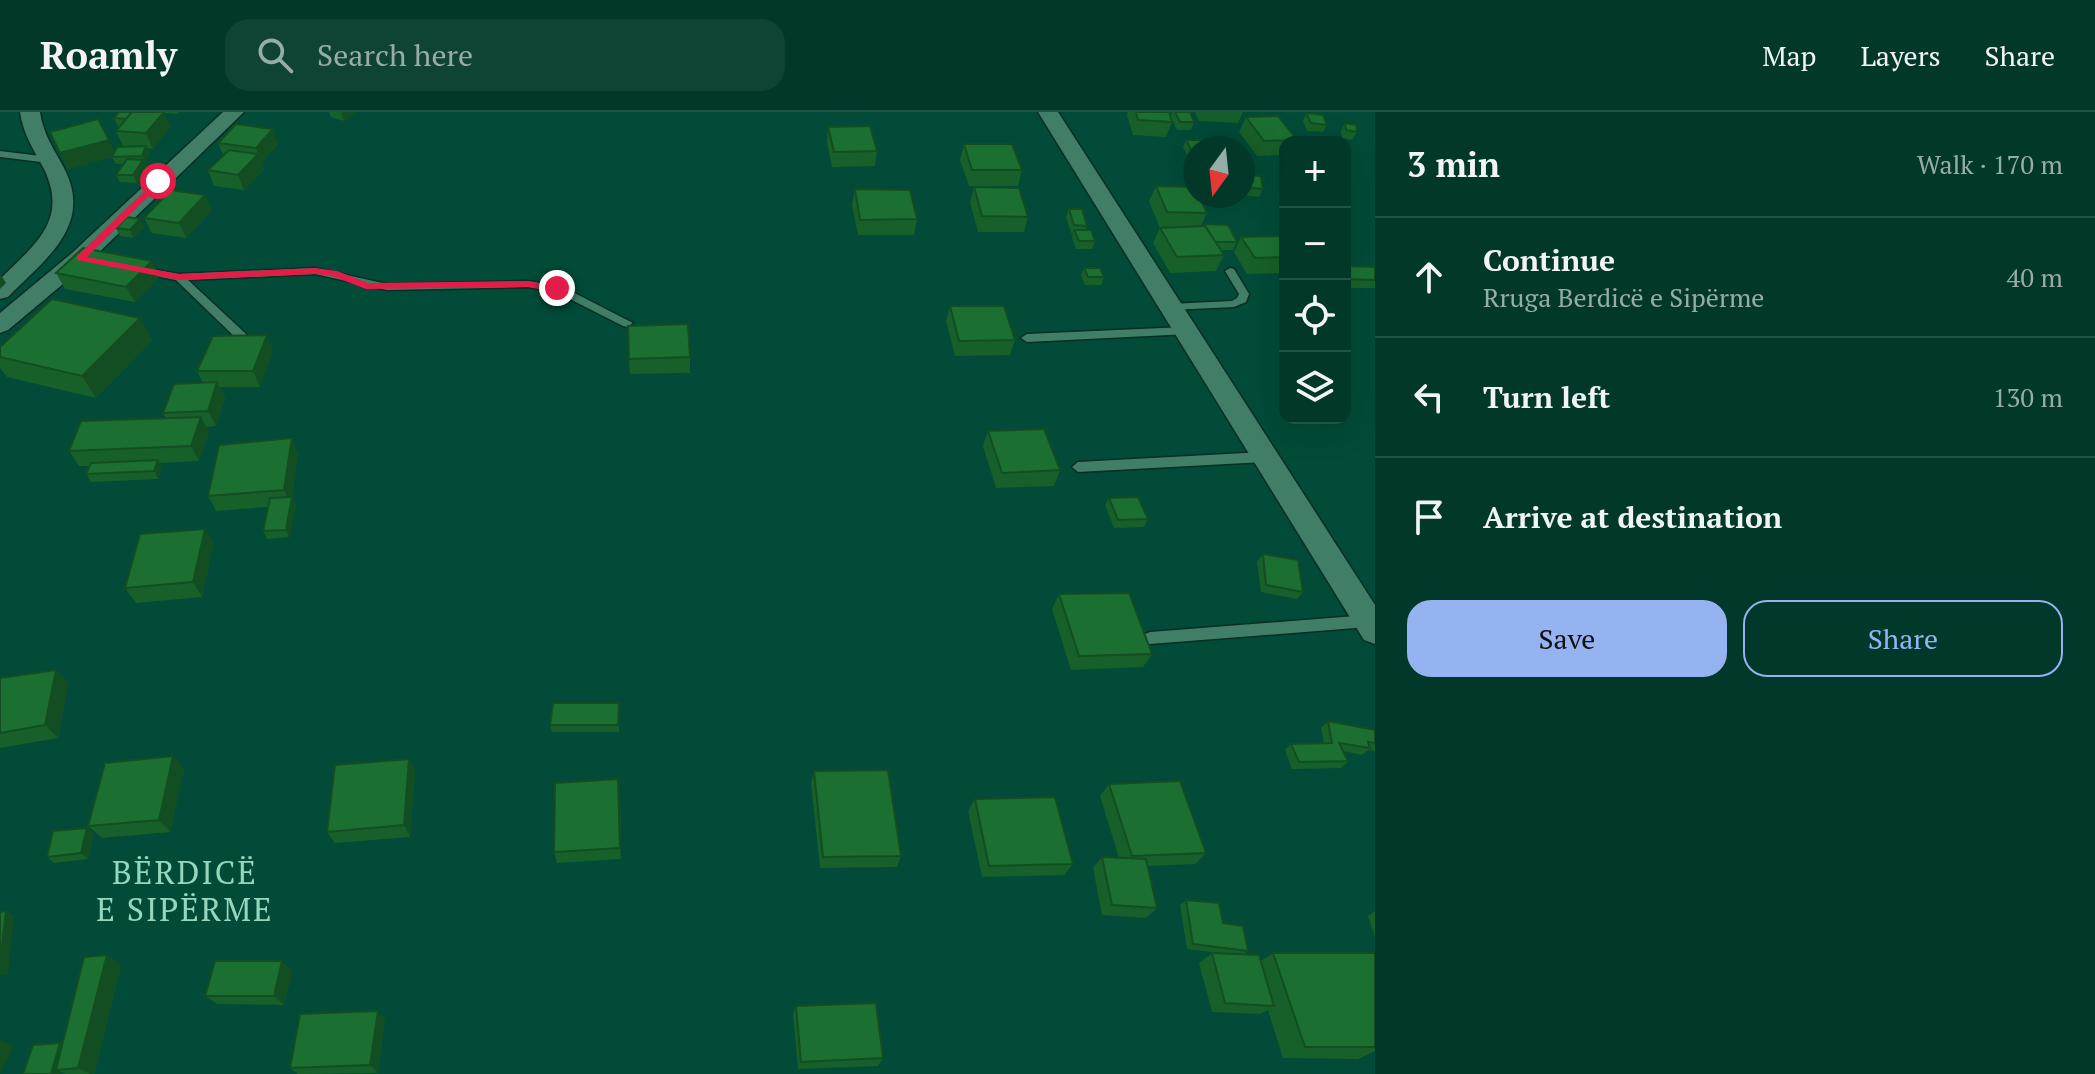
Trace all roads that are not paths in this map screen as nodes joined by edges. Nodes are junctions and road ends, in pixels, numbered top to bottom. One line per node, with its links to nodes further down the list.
1 (30, 112): 5 (street)
2 (234, 112): 12 (street)
3 (1048, 112): 10 (street)
4 (0, 154): 5 (lane)
5 (49, 160): 9 (street)
6 (127, 268): 8 (lane)
7 (1230, 271): 10 (lane)
8 (179, 277): 11 (lane); 14 (lane)
9 (0, 292)
10 (1170, 307): 13 (street)
11 (627, 323)
12 (0, 325)
13 (1185, 331): 15 (lane); 16 (street)
14 (242, 337)
15 (1027, 338)
16 (1264, 457): 17 (lane); 18 (street)
17 (1078, 467)
18 (1372, 626): 19 (lane)
19 (1150, 638)

